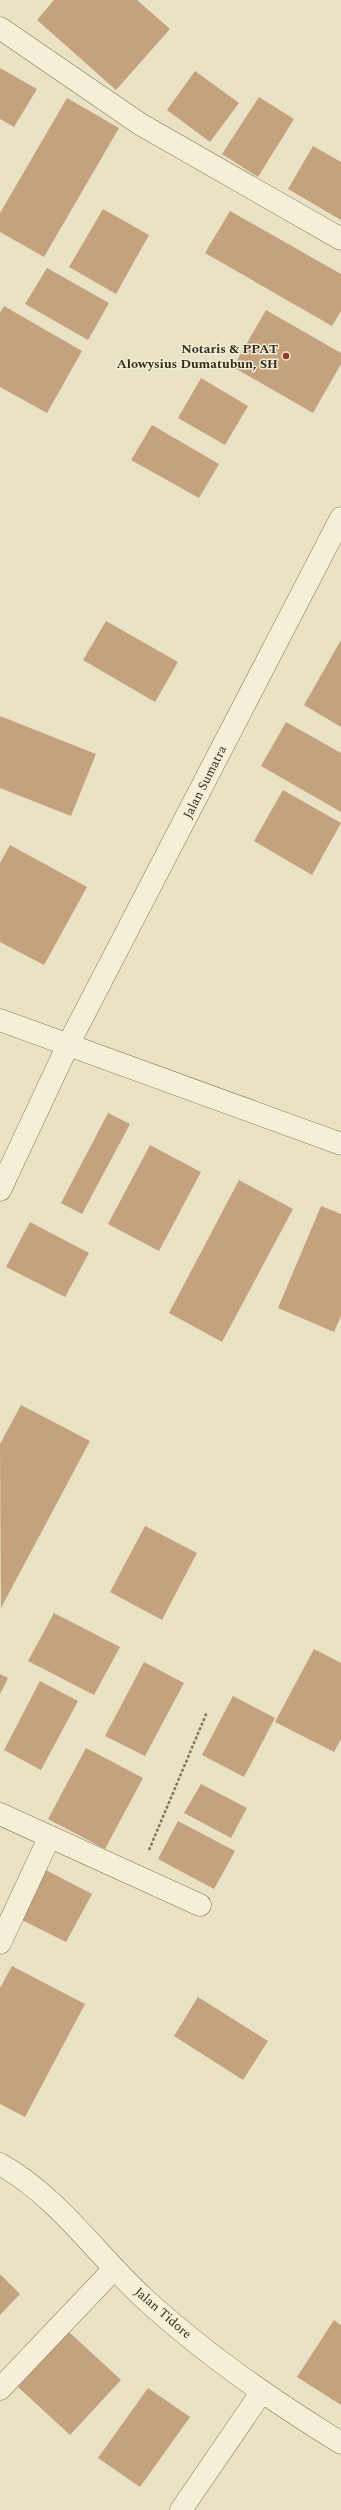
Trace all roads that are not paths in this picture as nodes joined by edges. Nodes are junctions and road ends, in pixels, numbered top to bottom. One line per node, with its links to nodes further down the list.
1 (0, 28): 2 (street)
2 (341, 239)
3 (341, 518): 5 (street, Jalan Sumatra)
4 (0, 1020): 5 (street)
5 (68, 1045): 6 (street); 7 (street, Jalan Sumatra)
6 (341, 1144)
7 (0, 1190)
8 (0, 1814): 9 (street)
9 (50, 1838): 10 (street); 11 (street)
10 (200, 1905)
11 (0, 1943)
12 (0, 2164): 13 (street, Jalan Tidore)
13 (114, 2269): 14 (street); 15 (street, Jalan Tidore)
14 (0, 2389)
15 (261, 2393): 16 (street, Jalan Tidore); 17 (street)
16 (341, 2443)
17 (181, 2510)

